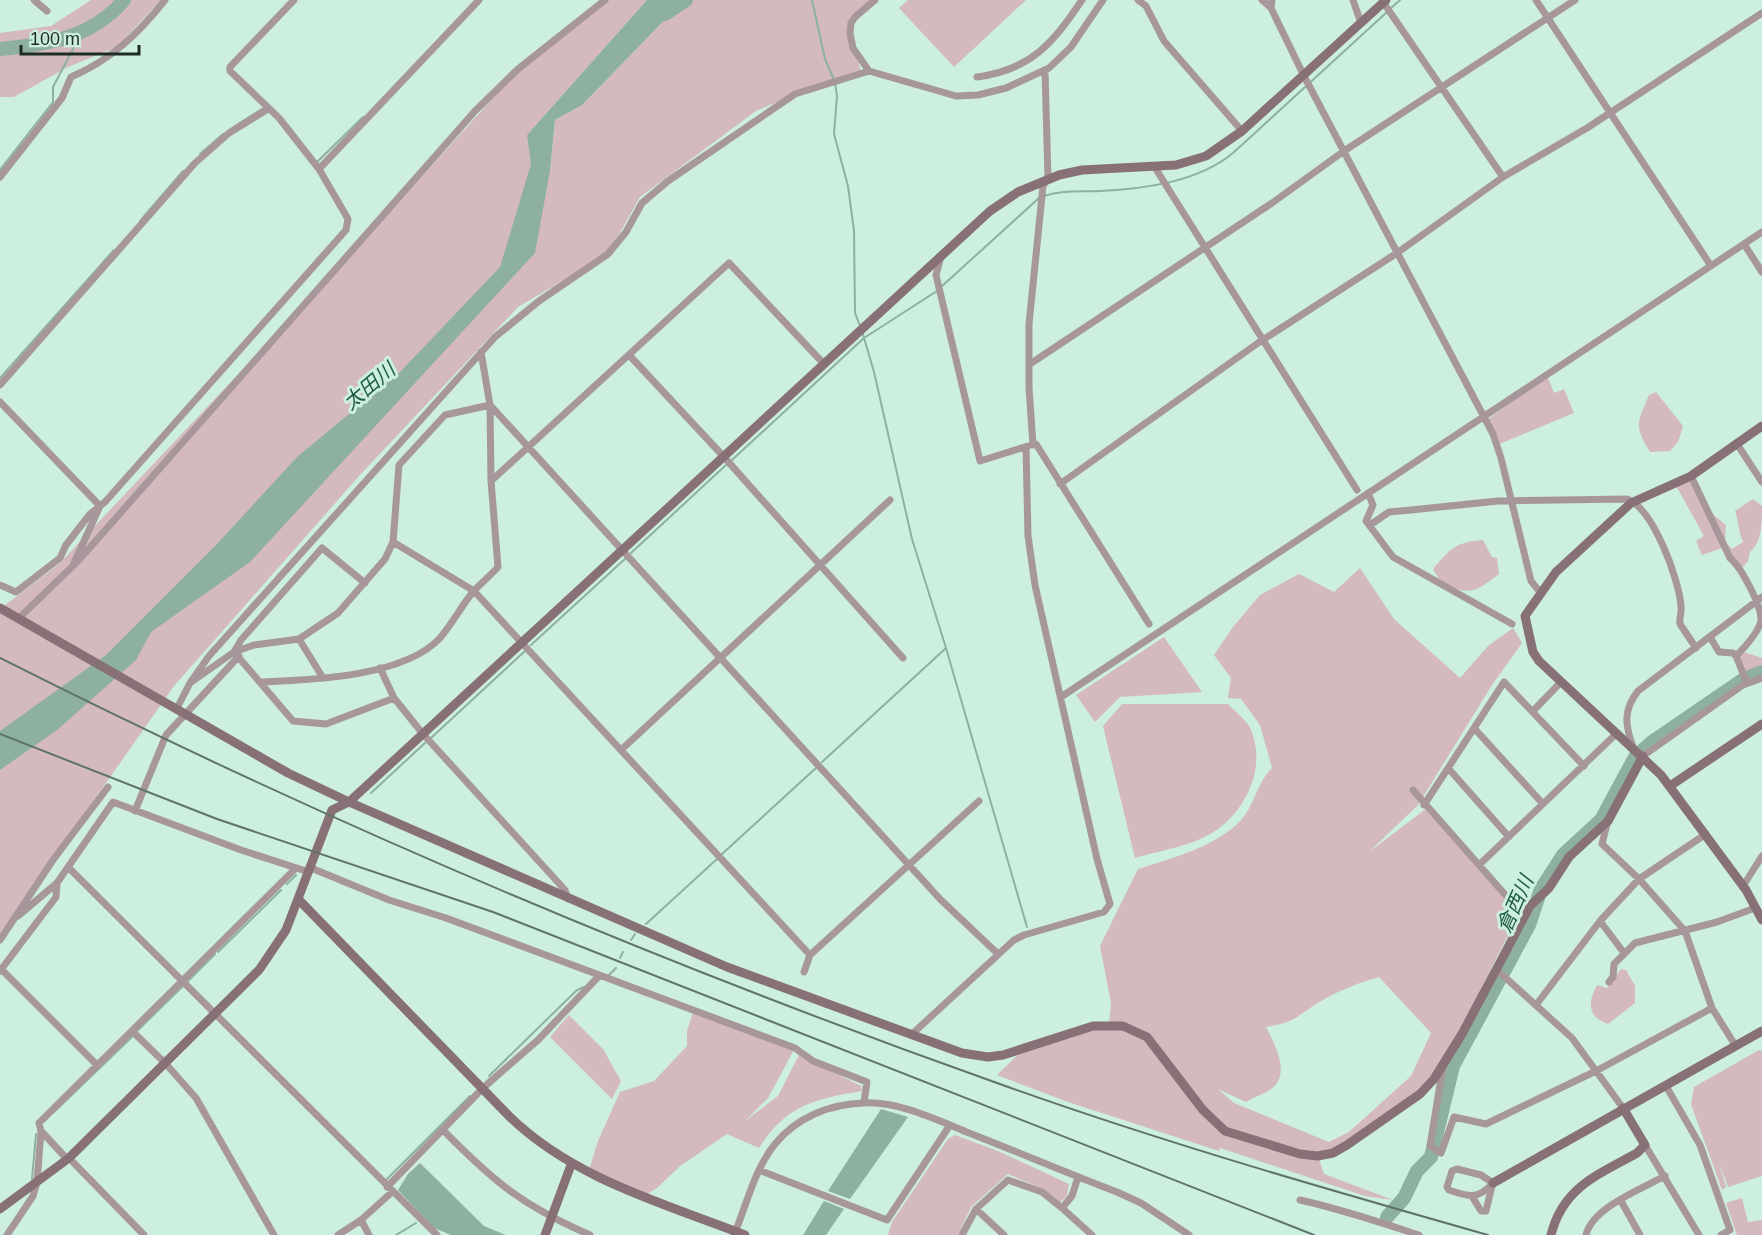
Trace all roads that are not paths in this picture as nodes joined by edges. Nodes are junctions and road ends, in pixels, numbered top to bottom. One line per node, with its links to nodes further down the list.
1 (34, 0): 16 (street)
2 (165, 0): 31 (street)
3 (294, 0): 25 (street)
4 (479, 0): 30 (street)
5 (605, 0): 69 (street)
6 (875, 0): 20 (street)
7 (1082, 0): 23 (street)
8 (1103, 0): 21 (street)
9 (1138, 0): 27 (street)
10 (1262, 0): 15 (street)
11 (1353, 0): 19 (street)
12 (1536, 0): 18 (street)
13 (1575, 0): 18 (street)
14 (1385, 1): 19 (street); 24 (street)
15 (1272, 4): 22 (street)
16 (47, 11)
17 (1762, 13): 26 (street)
18 (1548, 18): 24 (street); 26 (street)
19 (1361, 23): 22 (street)
20 (869, 71): 21 (street); 42 (street)
21 (1044, 71): 33 (street)
22 (1304, 76): 27 (street); 28 (street)
23 (976, 77)
24 (1443, 87): 28 (street); 32 (street)
25 (268, 109): 30 (street); 46 (street)
26 (1611, 113): 32 (street); 39 (street)
27 (1242, 131): 29 (street)
28 (1344, 151): 36 (street); 37 (street)
29 (1154, 166): 33 (street); 36 (street)
30 (319, 169): 64 (street)
31 (0, 177)
32 (1503, 177): 37 (street)
33 (1048, 178): 38 (street); 45 (street)
34 (1762, 232): 35 (street)
35 (1744, 244): 39 (street); 40 (street)
36 (1204, 247): 41 (street); 45 (street)
37 (1397, 253): 41 (street); 49 (street)
38 (941, 256): 44 (street); 52 (street)
39 (1711, 266): 49 (street)
40 (1762, 272)
41 (1263, 340): 58 (street); 59 (street)
42 (481, 352): 48 (street); 92 (street)
43 (630, 356): 44 (street); 53 (street); 54 (street)
44 (824, 364): 54 (street)
45 (1030, 364): 52 (street)
46 (0, 385)
47 (0, 402): 64 (street)
48 (490, 405): 53 (street); 56 (street); 66 (street)
49 (1484, 416): 60 (street); 63 (street)
50 (1762, 426): 51 (street)
51 (1737, 444): 55 (street); 57 (street)
52 (1030, 446): 58 (street); 94 (street)
53 (529, 447): 56 (street); 67 (street)
54 (724, 457): 67 (street); 68 (street)
55 (1691, 476): 62 (street); 74 (street)
56 (491, 481): 72 (street)
57 (1762, 482)
58 (1060, 484): 77 (street)
59 (1357, 490)
60 (1368, 493): 65 (street); 94 (street)
61 (890, 500): 68 (street)
62 (1633, 501): 63 (street); 73 (street); 82 (street)
63 (1512, 503): 65 (street); 73 (street)
64 (100, 506): 69 (street); 71 (street)
65 (1370, 525): 78 (street)
66 (393, 542): 70 (street); 72 (street)
67 (622, 550): 81 (street); 85 (street)
68 (820, 566): 85 (street); 86 (street)
69 (72, 568): 76 (street)
70 (365, 583): 80 (street); 83 (street)
71 (0, 585)
72 (474, 591): 81 (street); 87 (street)
73 (1540, 592): 91 (street)
74 (1760, 599): 79 (street); 84 (street)
75 (0, 608): 76 (street)
76 (20, 619): 96 (street)
77 (1149, 624)
78 (1512, 624)
79 (1710, 637): 82 (street); 84 (street)
80 (299, 639): 83 (street); 88 (street)
81 (523, 642): 100 (street); 103 (street)
82 (1696, 648): 102 (street)
83 (236, 654): 90 (street); 92 (street); 116 (street)
84 (1736, 656): 93 (street)
85 (721, 657): 103 (street); 122 (street)
86 (903, 658)
87 (380, 668): 88 (street); 95 (street)
88 (323, 678): 90 (street)
89 (1762, 678): 93 (street)
90 (260, 682): 95 (street)
91 (1561, 682): 97 (street); 101 (street)
92 (190, 683): 96 (street)
93 (1747, 683): 104 (street)
94 (1061, 697): 139 (street)
95 (394, 698): 100 (street)
96 (180, 709): 109 (street)
97 (1533, 711): 99 (street); 105 (street)
98 (1762, 724): 107 (street)
99 (1474, 728): 106 (street); 113 (street)
100 (423, 734): 112 (street); 129 (street)
101 (1616, 734): 102 (street); 105 (street)
102 (1633, 747): 104 (street)
103 (621, 750): 140 (street)
104 (1643, 756): 107 (street); 117 (street)
105 (1584, 766): 113 (street)
106 (1448, 768): 114 (street); 119 (street)
107 (1670, 786): 118 (street)
108 (108, 788): 133 (street)
109 (322, 788): 112 (street); 115 (street)
110 (1413, 790): 114 (street)
111 (979, 801): 122 (street)
112 (349, 802): 115 (street); 129 (street)
113 (1543, 804): 119 (street)
114 (1424, 805): 121 (street)
115 (332, 810): 125 (street)
116 (135, 811): 123 (street); 124 (street)
117 (1608, 821): 126 (street); 142 (street)
118 (1706, 834): 126 (street); 128 (street)
119 (1509, 837): 121 (street)
120 (1762, 856): 128 (street)
121 (1479, 865): 131 (street)
122 (910, 866): 139 (street); 140 (street)
123 (68, 867): 127 (street); 145 (street)
124 (296, 868): 125 (street); 145 (street)
125 (310, 870): 130 (street); 144 (street)
126 (1639, 879): 135 (street); 136 (street)
127 (57, 883): 133 (street); 141 (street)
128 (1743, 886): 132 (street)
129 (568, 899): 152 (street)
130 (299, 900): 149 (street); 159 (street)
131 (1516, 907)
132 (1755, 908): 134 (street); 136 (street)
133 (14, 919): 137 (street)
134 (1762, 920)
135 (1600, 921): 138 (street); 147 (street)
136 (1684, 931): 138 (street); 148 (street)
137 (0, 940)
138 (1624, 953): 146 (street)
139 (998, 954): 152 (street)
140 (810, 955): 143 (street)
141 (1, 970): 155 (street)
142 (1497, 970): 147 (street); 156 (street)
143 (804, 972)
144 (599, 976): 159 (street); 160 (street)
145 (182, 980): 149 (street); 150 (street)
146 (1609, 982)
147 (1536, 1005): 157 (street)
148 (1712, 1008): 153 (street); 157 (street)
149 (216, 1015): 154 (street); 173 (street)
150 (132, 1031): 154 (street); 155 (street)
151 (1762, 1031): 153 (street)
152 (911, 1035): 156 (street)
153 (1735, 1046): 158 (street)
154 (166, 1064): 166 (street); 186 (street)
155 (97, 1065): 164 (street)
156 (1443, 1066): 157 (street)
157 (1596, 1071): 161 (street)
158 (1665, 1086): 161 (street); 200 (street)
159 (483, 1088): 163 (street); 167 (street)
160 (864, 1102): 162 (street); 168 (street)
161 (1623, 1108): 165 (street); 172 (street)
162 (950, 1125): 168 (street); 170 (street)
163 (443, 1130): 173 (street); 180 (street)
164 (40, 1131): 166 (street); 171 (street)
165 (1645, 1145): 169 (street); 196 (street)
166 (68, 1159): 171 (street); 185 (street)
167 (572, 1165): 180 (street); 183 (street)
168 (759, 1170): 183 (street)
169 (1665, 1176): 176 (street); 199 (street)
170 (1078, 1177): 177 (street); 194 (street)
171 (37, 1182): 178 (street); 184 (street)
172 (1493, 1183): 174 (street); 174 (street); 174 (street)
173 (389, 1190): 181 (street); 182 (street)
174 (1473, 1198)
175 (1300, 1200): 195 (street)
176 (1621, 1201): 197 (street); 198 (street)
177 (1062, 1208): 179 (street); 193 (street)
178 (0, 1209)
179 (976, 1209): 191 (street); 192 (street)
180 (551, 1218): 189 (street); 190 (street)
181 (361, 1220): 187 (street); 188 (street)
182 (434, 1234)
183 (738, 1234)
184 (7, 1235)
185 (144, 1235)
186 (274, 1235)
187 (338, 1235)
188 (369, 1235)
189 (545, 1235)
190 (591, 1235)
191 (962, 1235)
192 (1004, 1235)
193 (1092, 1235)
194 (1189, 1235)
195 (1419, 1235)
196 (1551, 1235)
197 (1586, 1235)
198 (1640, 1235)
199 (1699, 1235)
200 (1721, 1235)

